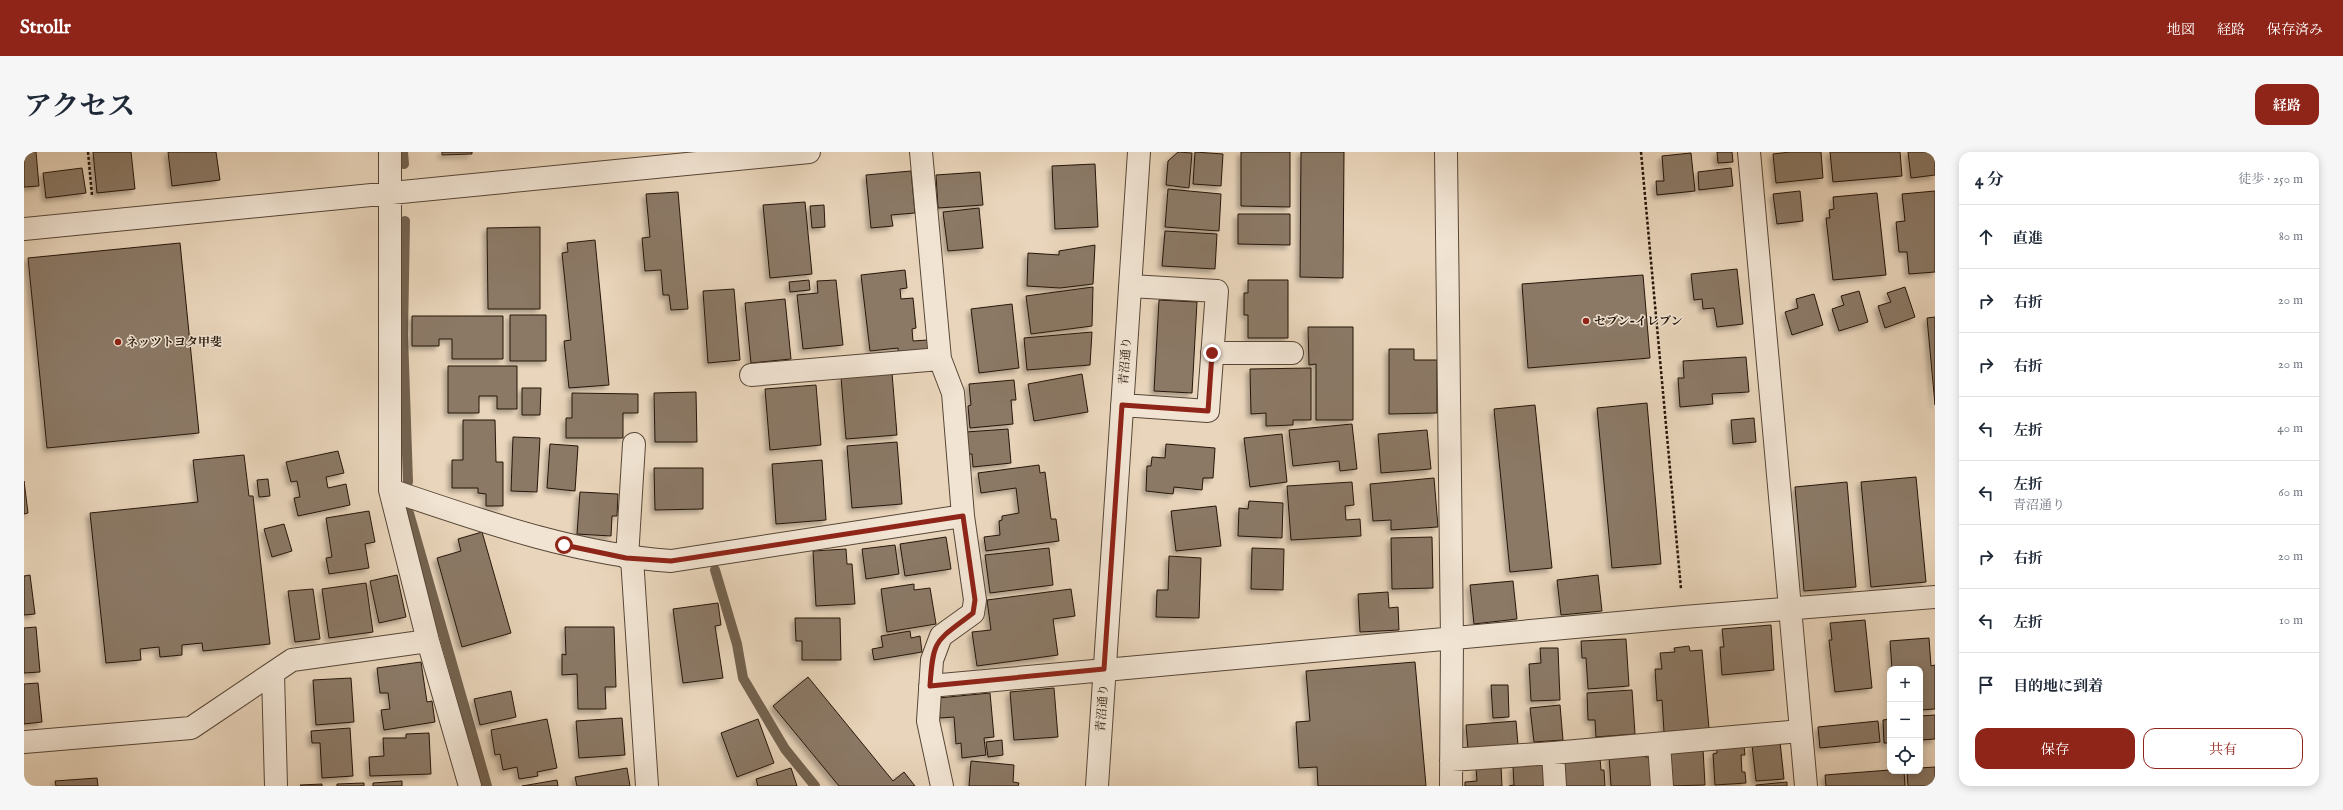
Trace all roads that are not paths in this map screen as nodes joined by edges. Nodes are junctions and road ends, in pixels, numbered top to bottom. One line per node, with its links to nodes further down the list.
1 (390, 152): 8 (street)
2 (809, 152): 7 (street)
3 (921, 152): 13 (street)
4 (1139, 152): 10 (street, 青沼通り)
5 (1446, 152): 22 (street)
6 (1749, 152): 21 (street)
7 (734, 156): 8 (street)
8 (391, 194): 9 (street); 17 (street)
9 (24, 229)
10 (1130, 286): 11 (street); 15 (street, 青沼通り)
11 (1212, 353): 12 (street); 15 (street)
12 (1292, 353)
13 (940, 359): 14 (street); 18 (street)
14 (751, 376)
15 (1122, 405): 24 (street, 青沼通り)
16 (634, 444): 19 (street)
17 (390, 490): 19 (street); 23 (street)
18 (963, 516): 19 (street); 26 (street)
19 (629, 558): 34 (street)
20 (1935, 597): 21 (street)
21 (1791, 610): 22 (street); 27 (street)
22 (1452, 640): 24 (street); 31 (street)
23 (428, 641): 25 (street); 33 (street)
24 (1104, 669): 26 (street); 36 (street, 青沼通り)
25 (274, 674): 28 (street); 32 (street)
26 (930, 686): 35 (street)
27 (1801, 731): 29 (street); 40 (street)
28 (24, 742)
29 (1659, 744): 30 (street); 39 (street)
30 (1553, 753): 31 (street); 38 (street)
31 (1451, 760): 37 (street)
32 (276, 786)
33 (470, 786)
34 (647, 786)
35 (942, 786)
36 (1097, 786)
37 (1451, 786)
38 (1555, 786)
39 (1662, 786)
40 (1806, 786)

